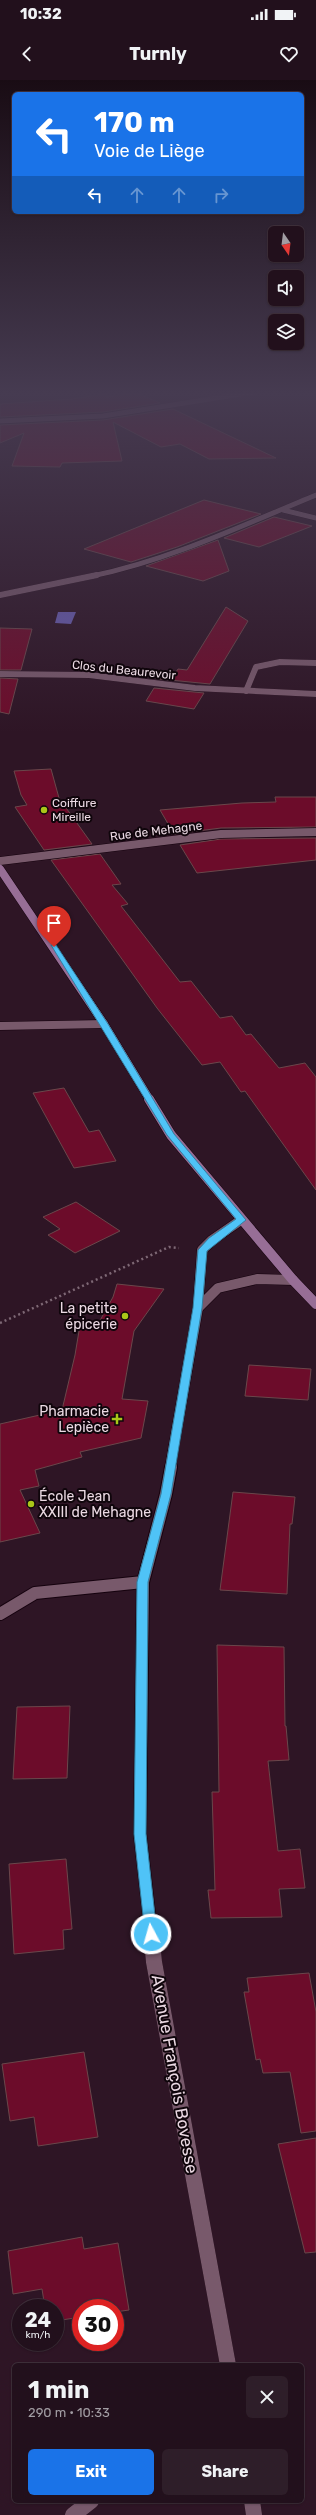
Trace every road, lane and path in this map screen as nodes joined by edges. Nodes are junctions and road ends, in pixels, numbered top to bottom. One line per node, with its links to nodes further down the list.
1 (293, 506): 2 (street)
2 (283, 510): 3 (street); 4 (street)
3 (316, 518)
4 (0, 595)
5 (316, 663): 7 (street)
6 (0, 674): 7 (street, Clos du Beaurevoir)
7 (246, 691): 8 (street, Clos du Beaurevoir)
8 (316, 694)
9 (316, 832): 10 (street, Rue de Mehagne)
10 (0, 861)
11 (0, 869): 12 (street)
12 (104, 1024): 13 (street); 14 (street)
13 (0, 1026)
14 (241, 1220): 15 (street); 16 (street)
15 (202, 1250): 18 (street, Avenue François Bovesse); 19 (path)
16 (293, 1280): 17 (street); 18 (street)
17 (316, 1304)
18 (198, 1308): 20 (street, Avenue François Bovesse)
19 (0, 1323)
20 (142, 1582): 21 (street); 22 (street, Avenue François Bovesse)
21 (0, 1614)
22 (228, 2363)
23 (88, 2503): 25 (street)
24 (252, 2503): 26 (street)
25 (73, 2515)
26 (254, 2515)

